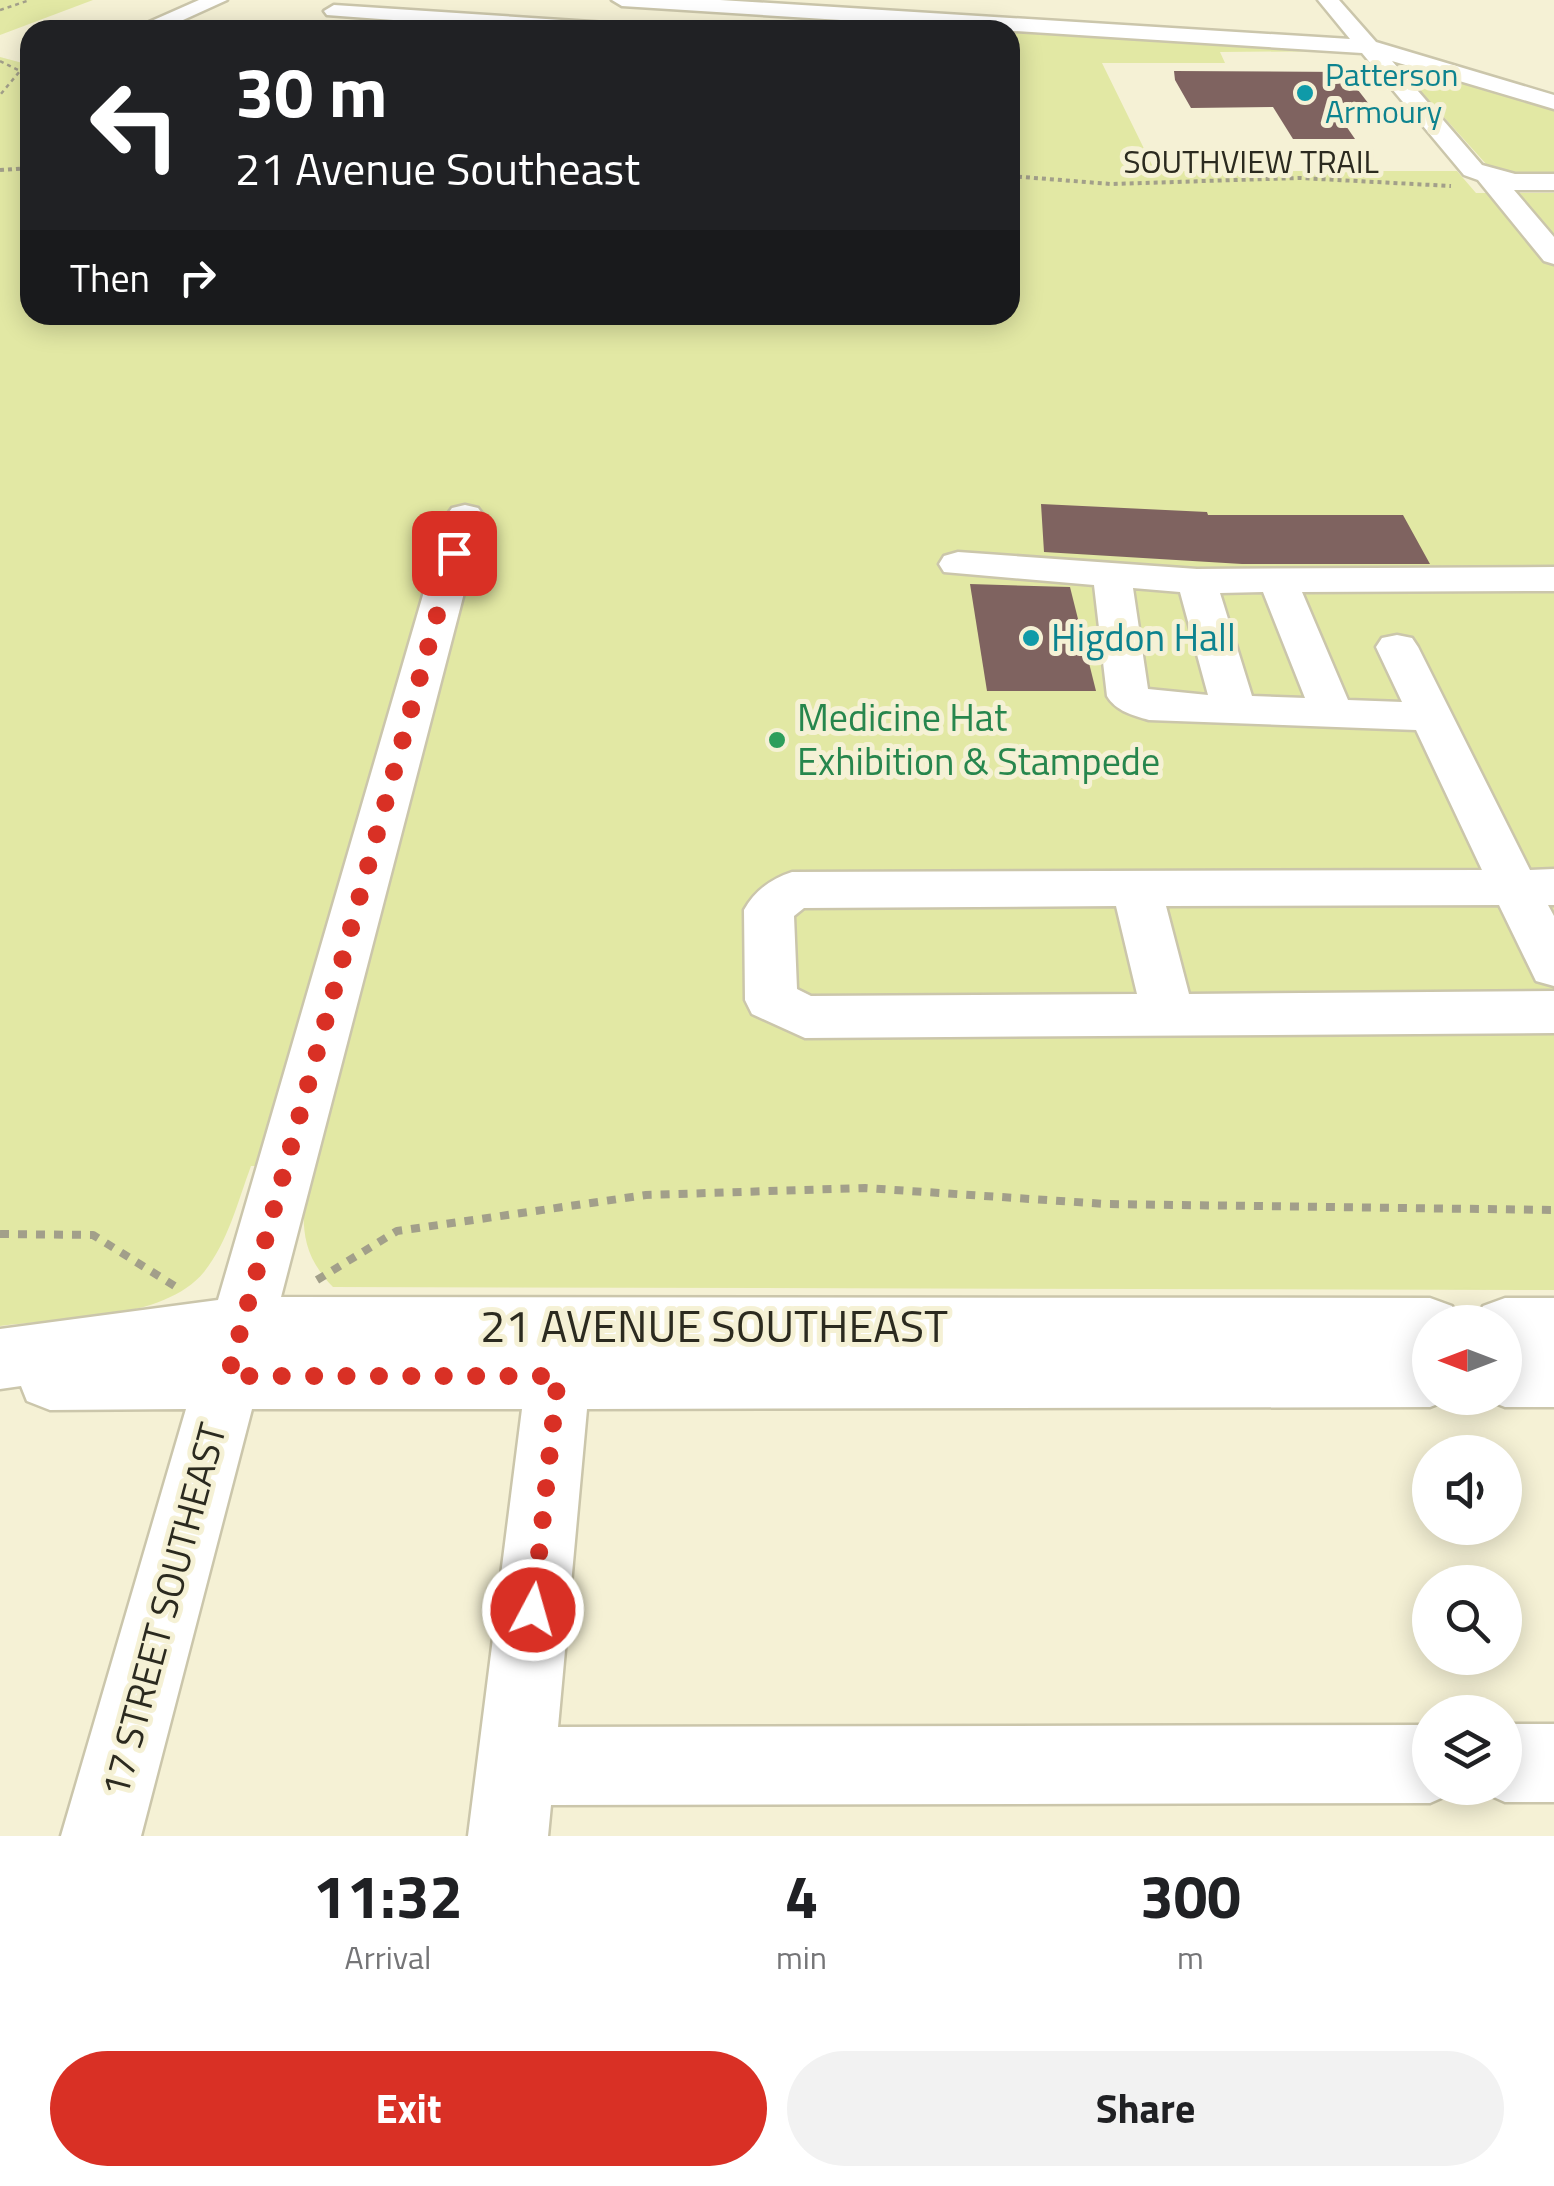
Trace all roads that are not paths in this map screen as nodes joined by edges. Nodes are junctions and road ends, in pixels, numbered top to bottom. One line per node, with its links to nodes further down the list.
1 (216, 0): 8 (street)
2 (622, 0): 10 (street)
3 (1047, 0): 14 (street)
4 (1328, 0): 16 (street)
5 (334, 10): 9 (street)
6 (957, 11): 11 (street); 12 (street)
7 (1237, 13): 15 (street)
8 (167, 20)
9 (478, 20)
10 (789, 20)
11 (912, 20)
12 (1010, 20)
13 (1020, 22): 14 (street)
14 (1058, 28): 15 (street)
15 (1255, 40): 16 (street)
16 (1368, 47): 17 (street); 18 (street)
17 (1554, 102)
18 (1490, 178): 19 (street); 20 (street)
19 (1554, 182)
20 (1554, 256)
21 (465, 516): 39 (street, 17 STREET SOUTHEAST)
22 (958, 564): 23 (street)
23 (1112, 575): 25 (street); 28 (street)
24 (1554, 579): 26 (street)
25 (1197, 581): 26 (street); 28 (street)
26 (1280, 583): 29 (street)
27 (1397, 647): 30 (street)
28 (1234, 709): 29 (street)
29 (1332, 713): 30 (street)
30 (1431, 716): 31 (street)
31 (1535, 887): 32 (street); 33 (street)
32 (1137, 889): 35 (street); 35 (street)
33 (1554, 967)
34 (1554, 1012): 35 (street)
35 (1168, 1014)
36 (1412, 1327): 39 (street, 21 AVENUE SOUTHEAST)
37 (1522, 1327): 38 (street)
38 (1554, 1327)
39 (234, 1351): 40 (street, 21 AVENUE SOUTHEAST); 41 (street, 21 AVENUE SOUTHEAST); 45 (street, 21 AVENUE SOUTHEAST); 50 (street, 17 STREET SOUTHEAST)
40 (0, 1359)
41 (558, 1376): 42 (street, 21 AVENUE SOUTHEAST); 49 (street)
42 (1412, 1376)
43 (1522, 1376): 44 (street)
44 (1554, 1376)
45 (0, 1380)
46 (1554, 1763): 47 (street)
47 (1522, 1764)
48 (1412, 1765): 49 (street)
49 (512, 1801)
50 (102, 1836)

